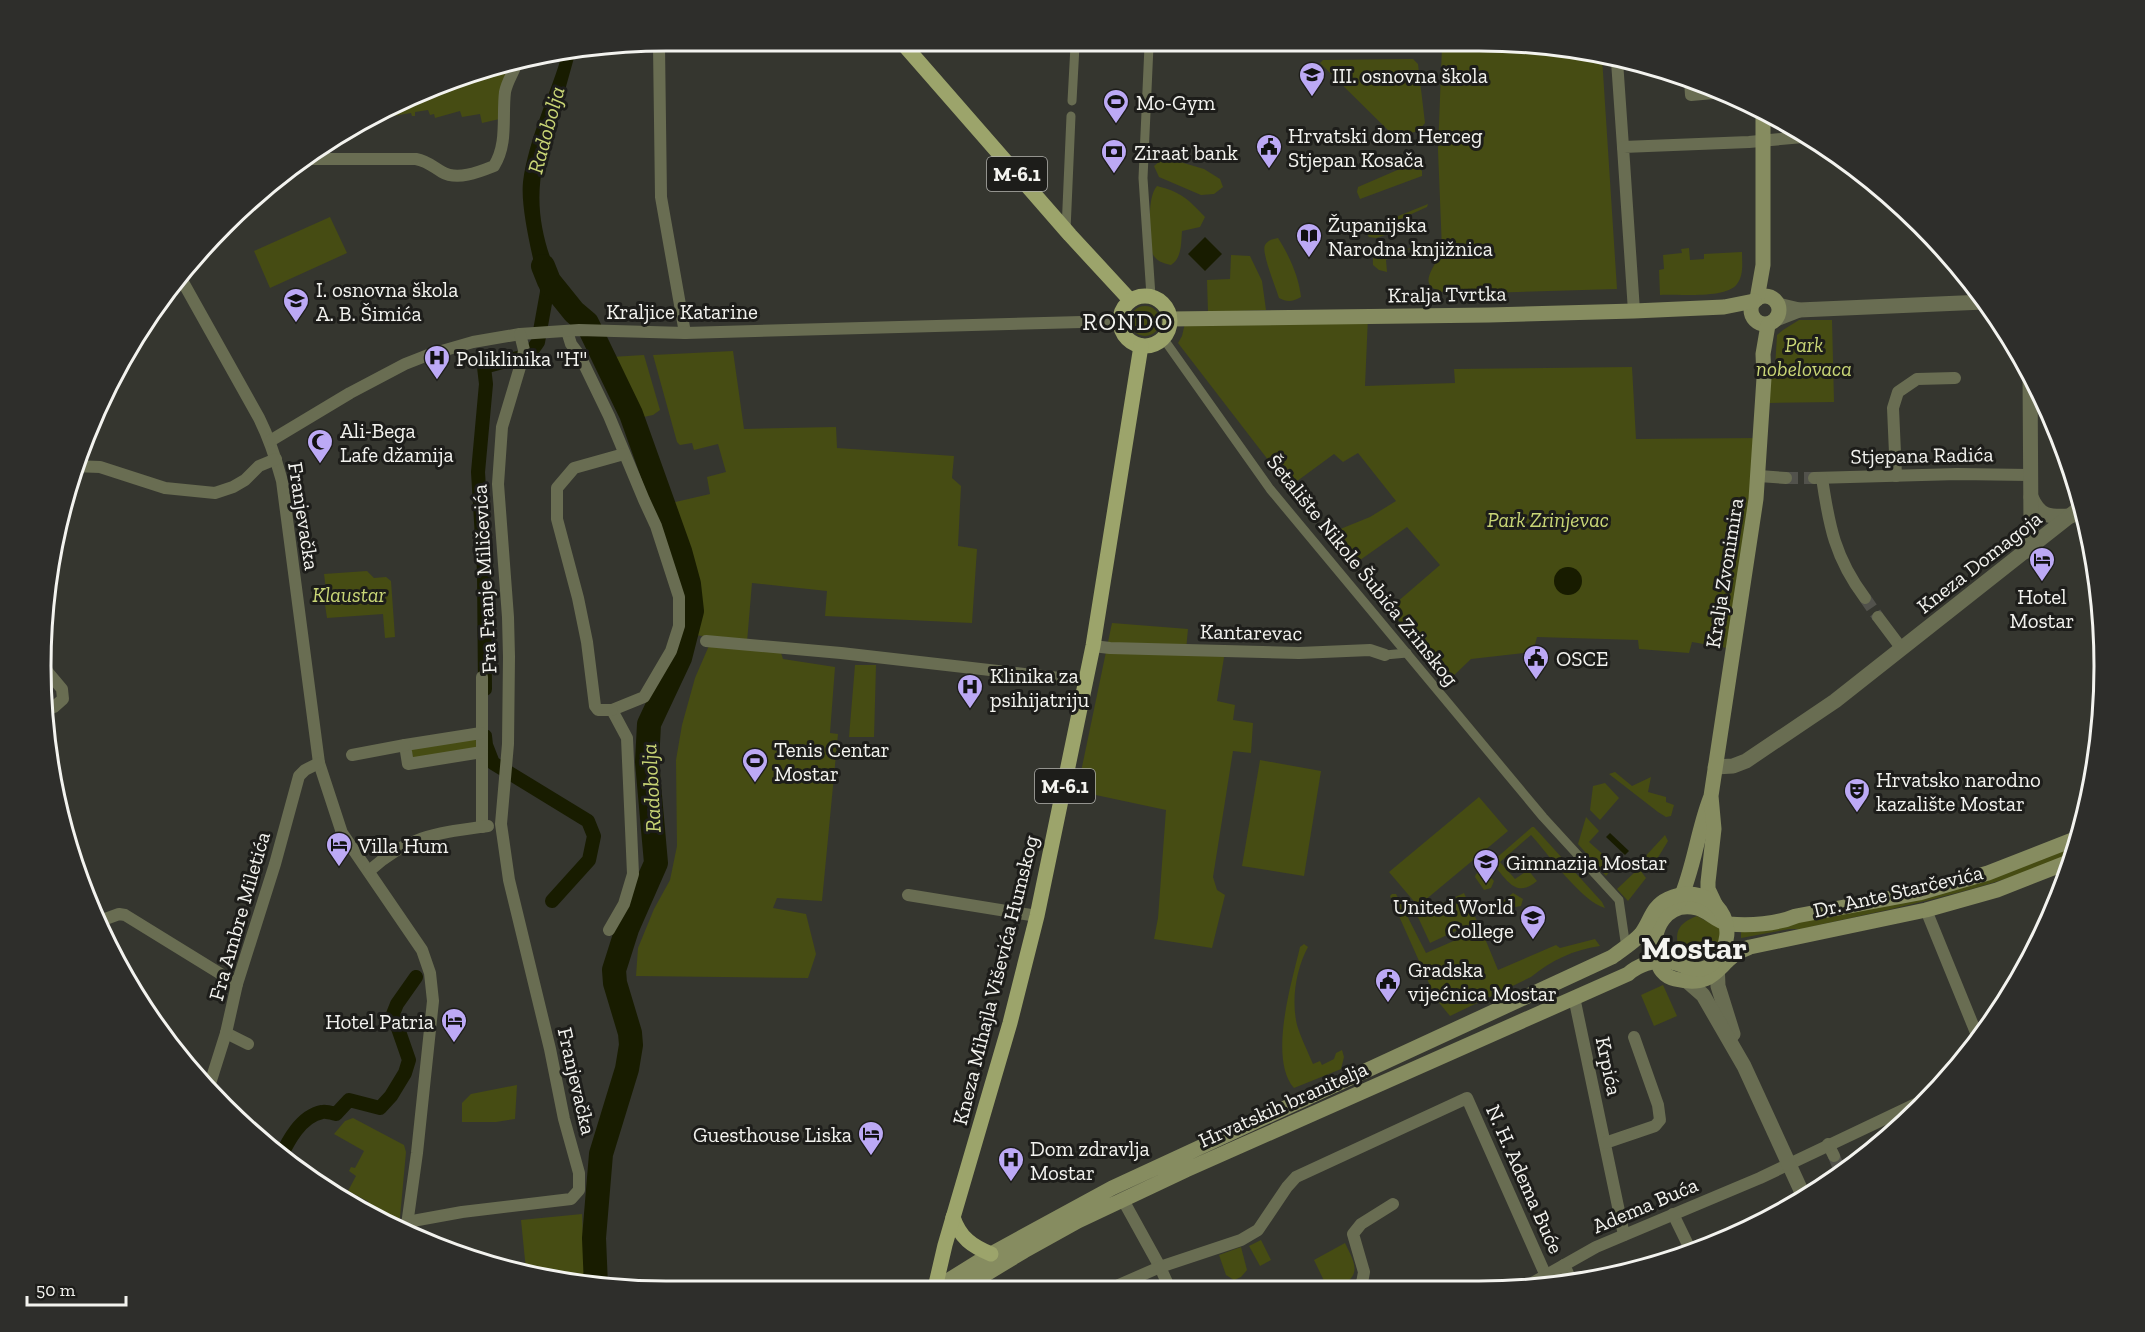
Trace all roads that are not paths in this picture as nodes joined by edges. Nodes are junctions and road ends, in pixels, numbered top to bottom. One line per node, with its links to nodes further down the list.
1 (659, 51): 26 (street)
2 (909, 51): 16 (main road, M-6.1)
3 (1075, 51): 9 (street)
4 (1149, 51): 18 (street)
5 (1617, 67): 14 (street)
6 (514, 70): 15 (street)
7 (1691, 89): 8 (street)
8 (1703, 94)
9 (1072, 101)
10 (1071, 116): 16 (street)
11 (1763, 120): 13 (main road, Kralja Zvonimira)
12 (1794, 138): 13 (street)
13 (1763, 141): 14 (street); 21 (main road, Kralja Zvonimira)
14 (1623, 147): 22 (street)
15 (318, 159)
16 (1066, 230): 19 (main road, M-6.1)
17 (185, 284): 32 (street, Franjevačka)
18 (1151, 296): 19 (main road); 23 (main road)
19 (1130, 300): 24 (main road)
20 (1974, 302): 21 (street)
21 (1764, 310): 22 (main road, Kralja Tvrtka); 38 (main road, Kralja Zvonimira)
22 (1634, 311): 23 (main road, Kralja Tvrtka)
23 (1170, 319): 28 (main road)
24 (1119, 321): 26 (street, Kraljice Katarine); 29 (main road)
25 (573, 330): 26 (street, Kraljice Katarine); 27 (street, Kraljice Katarine); 33 (street)
26 (685, 333)
27 (522, 334): 32 (street, Kraljice Katarine); 63 (street, Fra Franje Miličevića)
28 (1163, 338): 29 (main road); 49 (street, Šetalište Nikole Šubića Zrinskog)
29 (1141, 346): 47 (main road, Kneza Mihajla Viševića Humskog / M-6.1)
30 (1955, 378): 37 (street)
31 (2030, 392): 36 (street)
32 (270, 441): 34 (street, Franjevačka)
33 (624, 454): 55 (street); 55 (street)
34 (276, 459): 35 (street); 60 (street, Franjevačka)
35 (85, 466)
36 (2030, 475): 37 (street, Stjepana Radića); 40 (street)
37 (1896, 476): 44 (street, Stjepana Radića)
38 (1759, 477): 39 (street); 61 (main road, Kralja Zvonimira)
39 (1786, 478)
40 (2031, 497): 41 (street); 43 (street)
41 (2074, 512)
42 (2074, 513): 43 (street, Kneza Domagoja)
43 (2028, 551): 48 (street, Kneza Domagoja)
44 (1865, 598)
45 (1878, 617): 48 (street)
46 (706, 641): 53 (street)
47 (1093, 645): 50 (street, Kantarevac); 53 (main road, Kneza Mihajla Viševića Humskog / M-6.1)
48 (1902, 649): 61 (street, Kneza Domagoja)
49 (1407, 653): 50 (street, Kantarevac); 77 (street, Šetalište Nikole Šubića Zrinskog)
50 (1385, 655)
51 (51, 676): 54 (street)
52 (482, 677): 56 (street)
53 (1086, 681): 72 (main road, Kneza Mihajla Viševića Humskog / M-6.1)
54 (52, 707)
55 (612, 710): 74 (street)
56 (481, 733): 57 (street); 58 (street)
57 (405, 745): 58 (street); 59 (street)
58 (482, 752): 64 (street)
59 (352, 754)
60 (319, 763): 67 (street, Franjevačka); 83 (street, Fra Ambre Miletića)
61 (1715, 767): 62 (main road, Kralja Zvonimira)
62 (1711, 796): 69 (main road, Kralja Zvonimira); 71 (main road, Kralja Zvonimira)
63 (501, 824): 64 (street); 100 (street, Franjevačka)
64 (482, 827): 67 (street)
65 (2068, 842): 71 (main road, Dr. Ante Starčevića)
66 (2061, 865): 70 (main road, Dr. Ante Starčevića)
67 (369, 871): 99 (street, Franjevačka)
68 (908, 895): 72 (street)
69 (1680, 902): 71 (main road); 71 (main road); 75 (main road); 79 (main road)
70 (1926, 910): 76 (main road, Dr. Ante Starčevića); 85 (street)
71 (1721, 912): 78 (main road)
72 (1037, 916): 98 (main road, Kneza Mihajla Viševića Humskog / M-6.1)
73 (106, 919): 83 (street)
74 (609, 930)
75 (1655, 933): 79 (main road); 80 (main road)
76 (1802, 935): 78 (main road, Dr. Ante Starčevića); 81 (main road, Dr. Ante Starčevića)
77 (1625, 941)
78 (1720, 953): 80 (main road, Dr. Ante Starčevića); 81 (street)
79 (1612, 957): 103 (main road)
80 (1660, 967): 82 (main road); 84 (main road, Hrvatskih branitelja)
81 (1716, 974): 82 (main road); 89 (street)
82 (1687, 981): 89 (street)
83 (237, 984): 86 (street, Fra Ambre Miletića)
84 (1574, 997): 92 (street, Krpića); 95 (main road, Hrvatskih branitelja)
85 (1975, 1029)
86 (226, 1032): 88 (street); 90 (street, Fra Ambre Miletića)
87 (1634, 1037): 92 (street, Krpića)
88 (248, 1044)
89 (1744, 1066): 93 (street)
90 (211, 1079)
91 (1902, 1112): 93 (street, Adema Buća)
92 (1605, 1143): 101 (street, Krpića)
93 (1788, 1163): 94 (street); 97 (street, Adema Buća)
94 (1800, 1190)
95 (1123, 1200): 105 (street); 111 (main road, Hrvatskih branitelja)
96 (1393, 1204): 114 (street)
97 (1673, 1214): 101 (street, Adema Buća); 102 (street)
98 (953, 1217): 103 (main road); 109 (main road, Kneza Mihajla Viševića Humskog / M-6.1)
99 (407, 1223)
100 (411, 1226)
101 (1624, 1235): 104 (street, Adema Buća)
102 (1688, 1244)
103 (991, 1254): 110 (main road)
104 (1564, 1265): 106 (street); 107 (street, Adema Buća)
105 (1160, 1267): 107 (street, N. H. Adema Buće); 112 (street); 113 (street)
106 (1569, 1274)
107 (1546, 1276): 108 (street, Adema Buća)
108 (1543, 1278)
109 (938, 1281)
110 (947, 1281)
111 (974, 1281)
112 (1128, 1281)
113 (1166, 1281)
114 (1362, 1281)

